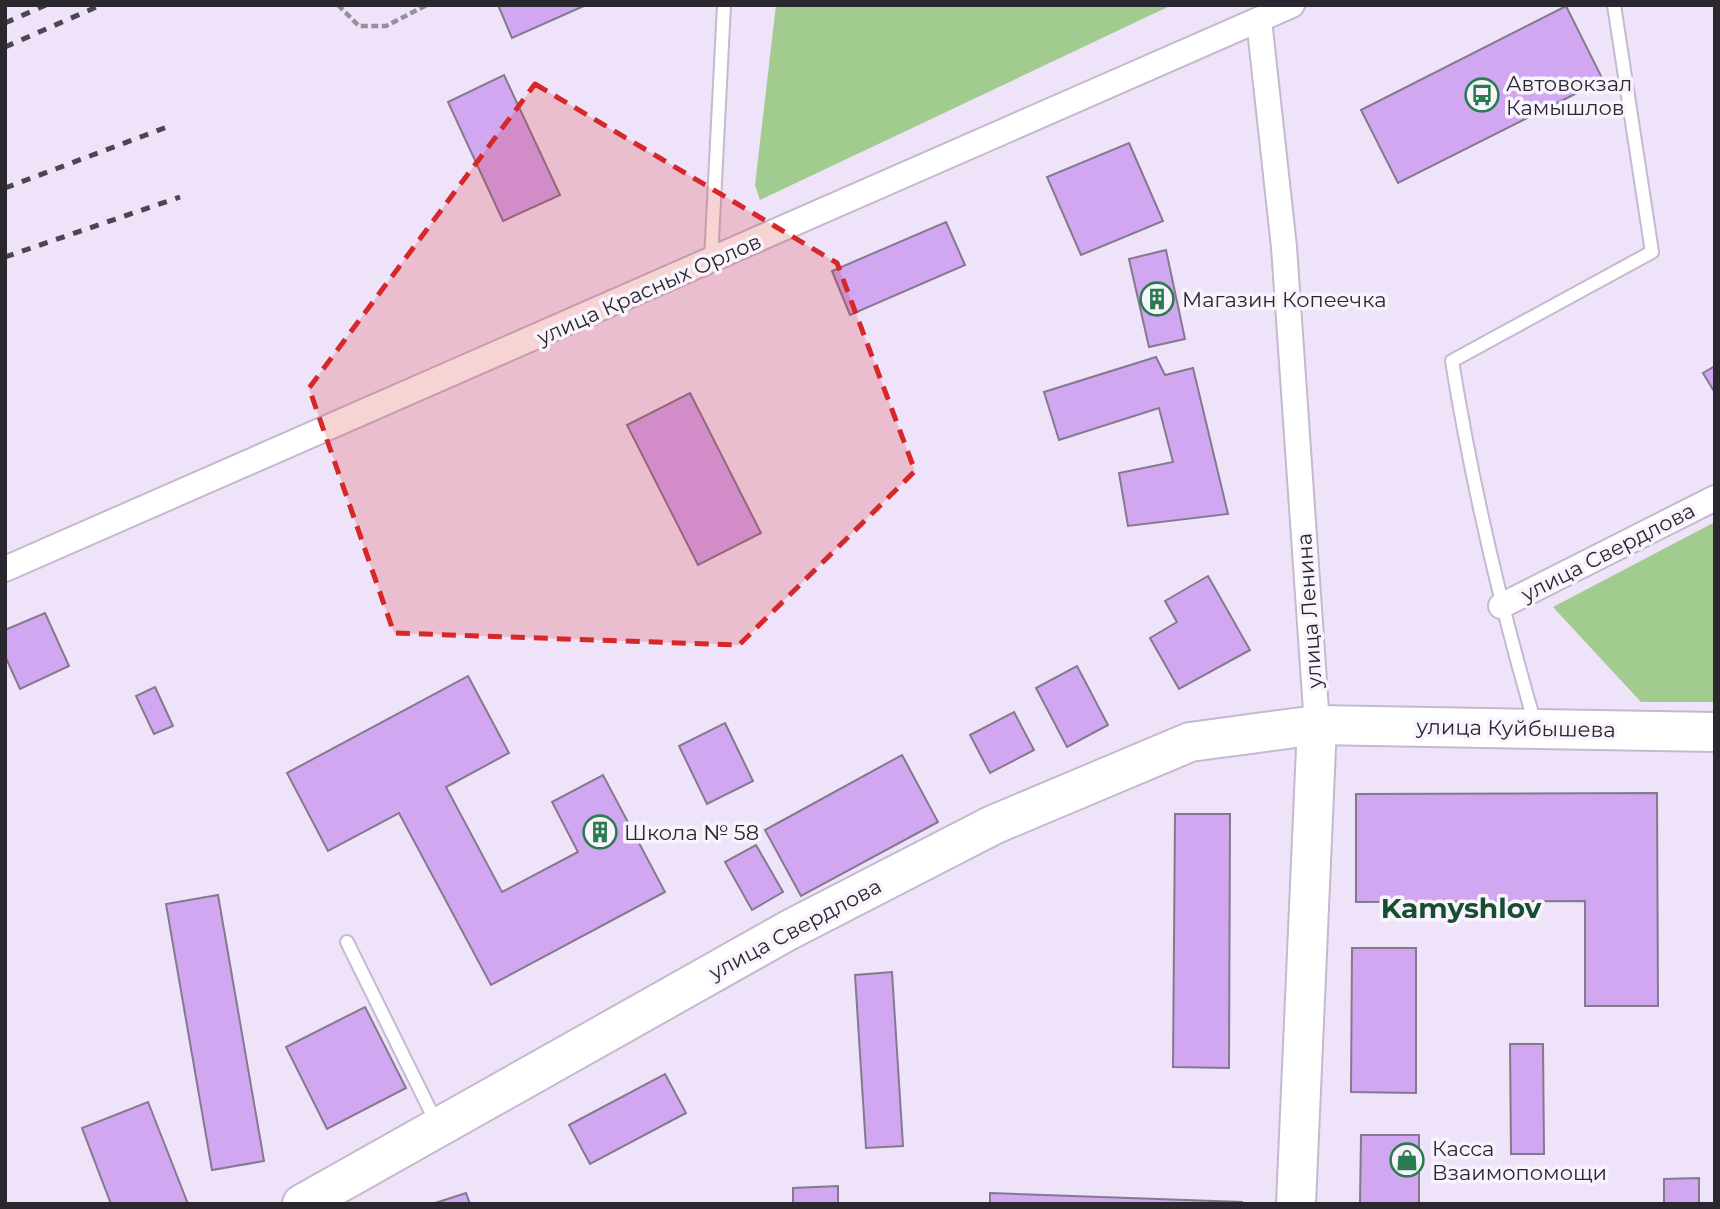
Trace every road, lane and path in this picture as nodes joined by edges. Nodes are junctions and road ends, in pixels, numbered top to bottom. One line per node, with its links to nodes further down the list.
1 (338, 5): 2 (path)
2 (427, 5)
3 (724, 5): 7 (lane)
4 (1292, 5): 6 (street, улица Красных Орлов)
5 (1614, 5): 10 (lane)
6 (1257, 13): 7 (street, улица Красных Орлов); 11 (street, улица Ленина)
7 (711, 262): 9 (street, улица Красных Орлов)
8 (1715, 498): 10 (street, улица Свердлова)
9 (5, 569)
10 (1501, 606): 12 (lane)
11 (1317, 725): 12 (main road, улица Куйбышева); 15 (main road, улица Свердлова); 17 (main road, улица Ленина)
12 (1537, 728): 13 (main road, улица Куйбышева)
13 (1715, 732)
14 (347, 942): 15 (lane)
15 (439, 1127): 16 (main road, улица Свердлова)
16 (302, 1204)
17 (1296, 1204)

